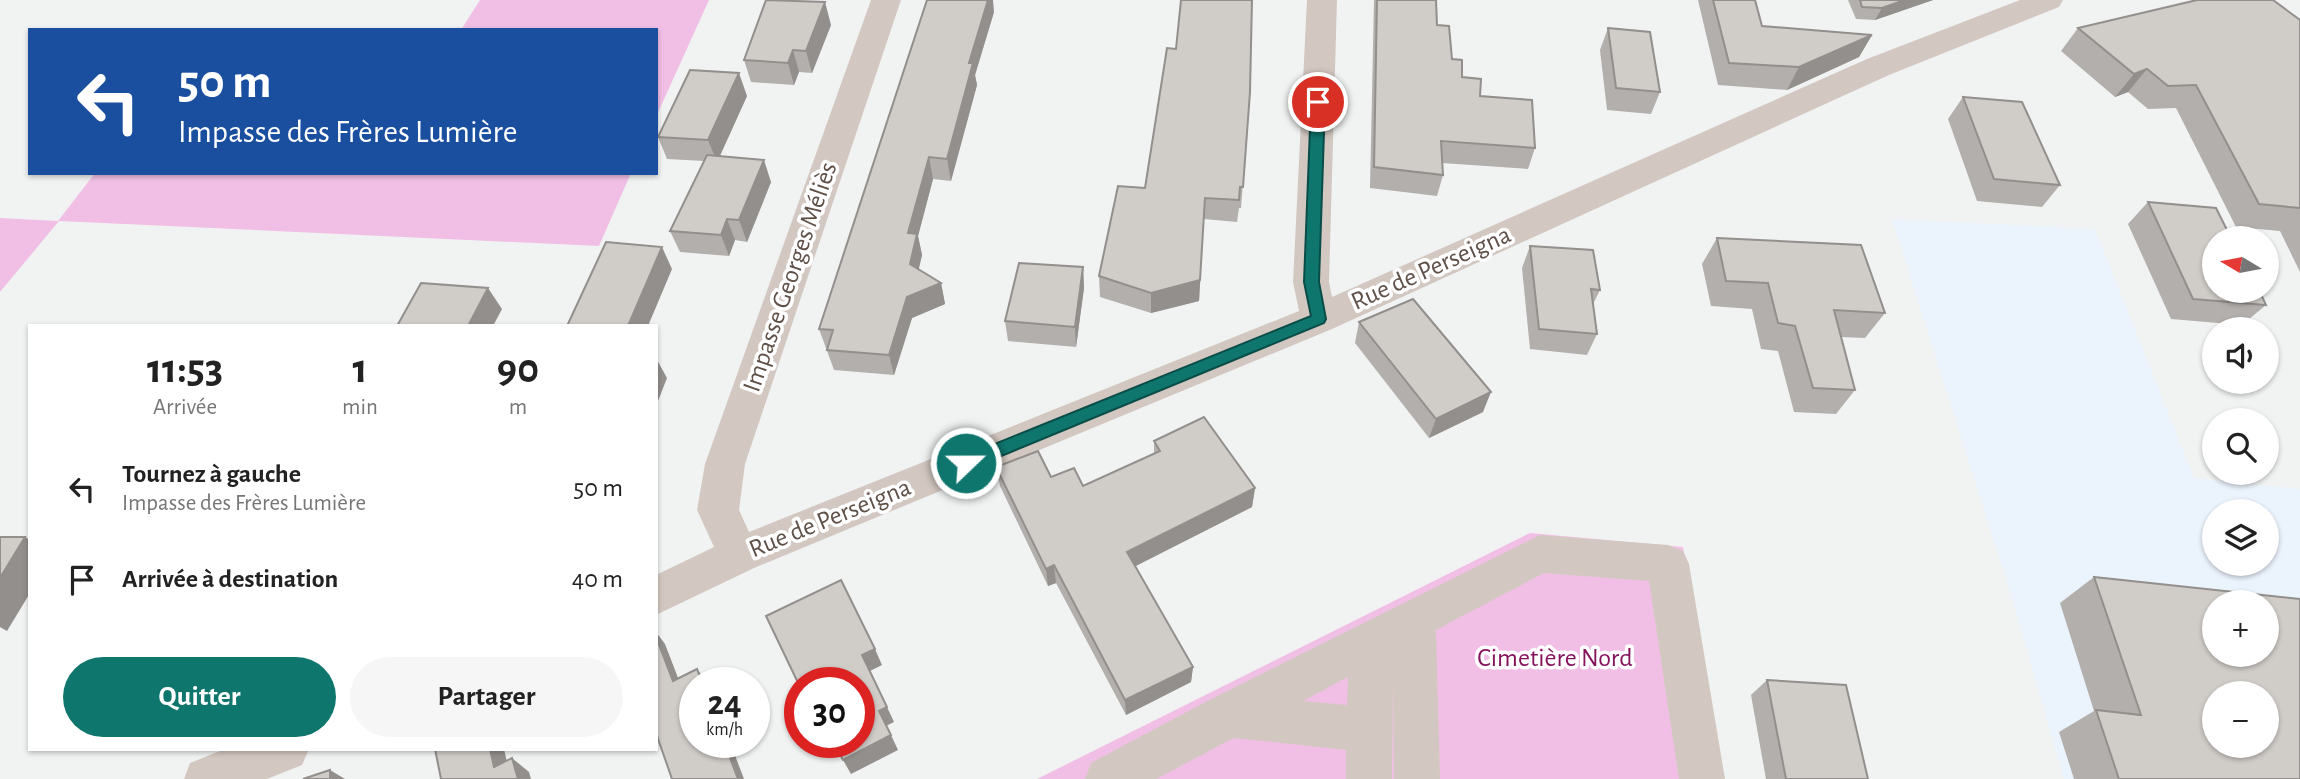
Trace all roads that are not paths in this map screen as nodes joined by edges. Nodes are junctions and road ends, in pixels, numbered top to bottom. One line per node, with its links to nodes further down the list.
1 (886, 0): 5 (street, Impasse Georges Méliès)
2 (1322, 0): 4 (street)
3 (2048, 0): 4 (street, Rue de Perseigna)
4 (1319, 319): 5 (street, Rue de Perseigna)
5 (739, 555): 6 (street, Rue de Perseigna)
6 (658, 595)
7 (1415, 620): 8 (street); 15 (street); 16 (street)
8 (1371, 642): 9 (street); 10 (street)
9 (1227, 715): 10 (street); 13 (street)
10 (1370, 730): 14 (street)
11 (281, 751): 12 (street)
12 (207, 779)
13 (1108, 779)
14 (1370, 779)
15 (1417, 779)
16 (1702, 779)

